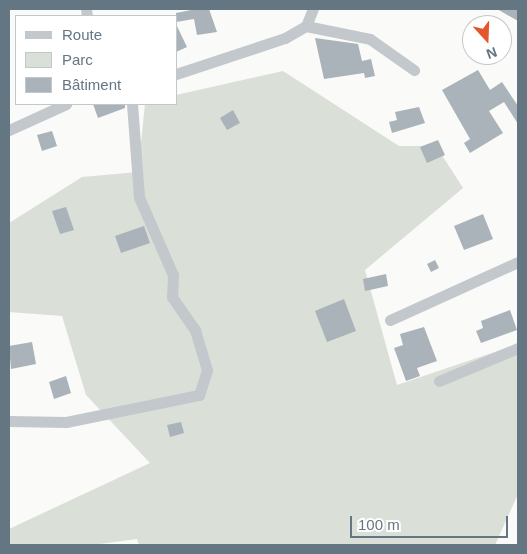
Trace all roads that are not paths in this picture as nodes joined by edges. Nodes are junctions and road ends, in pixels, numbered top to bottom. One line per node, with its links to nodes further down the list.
1 (313, 9): 2 (street)
2 (306, 26): 3 (street); 4 (street)
3 (414, 70)
4 (178, 73)
5 (64, 105): 7 (street)
6 (132, 105): 12 (street)
7 (9, 130)
8 (518, 262): 9 (street)
9 (390, 320)
10 (518, 348): 11 (street)
11 (439, 381)
12 (9, 421)

